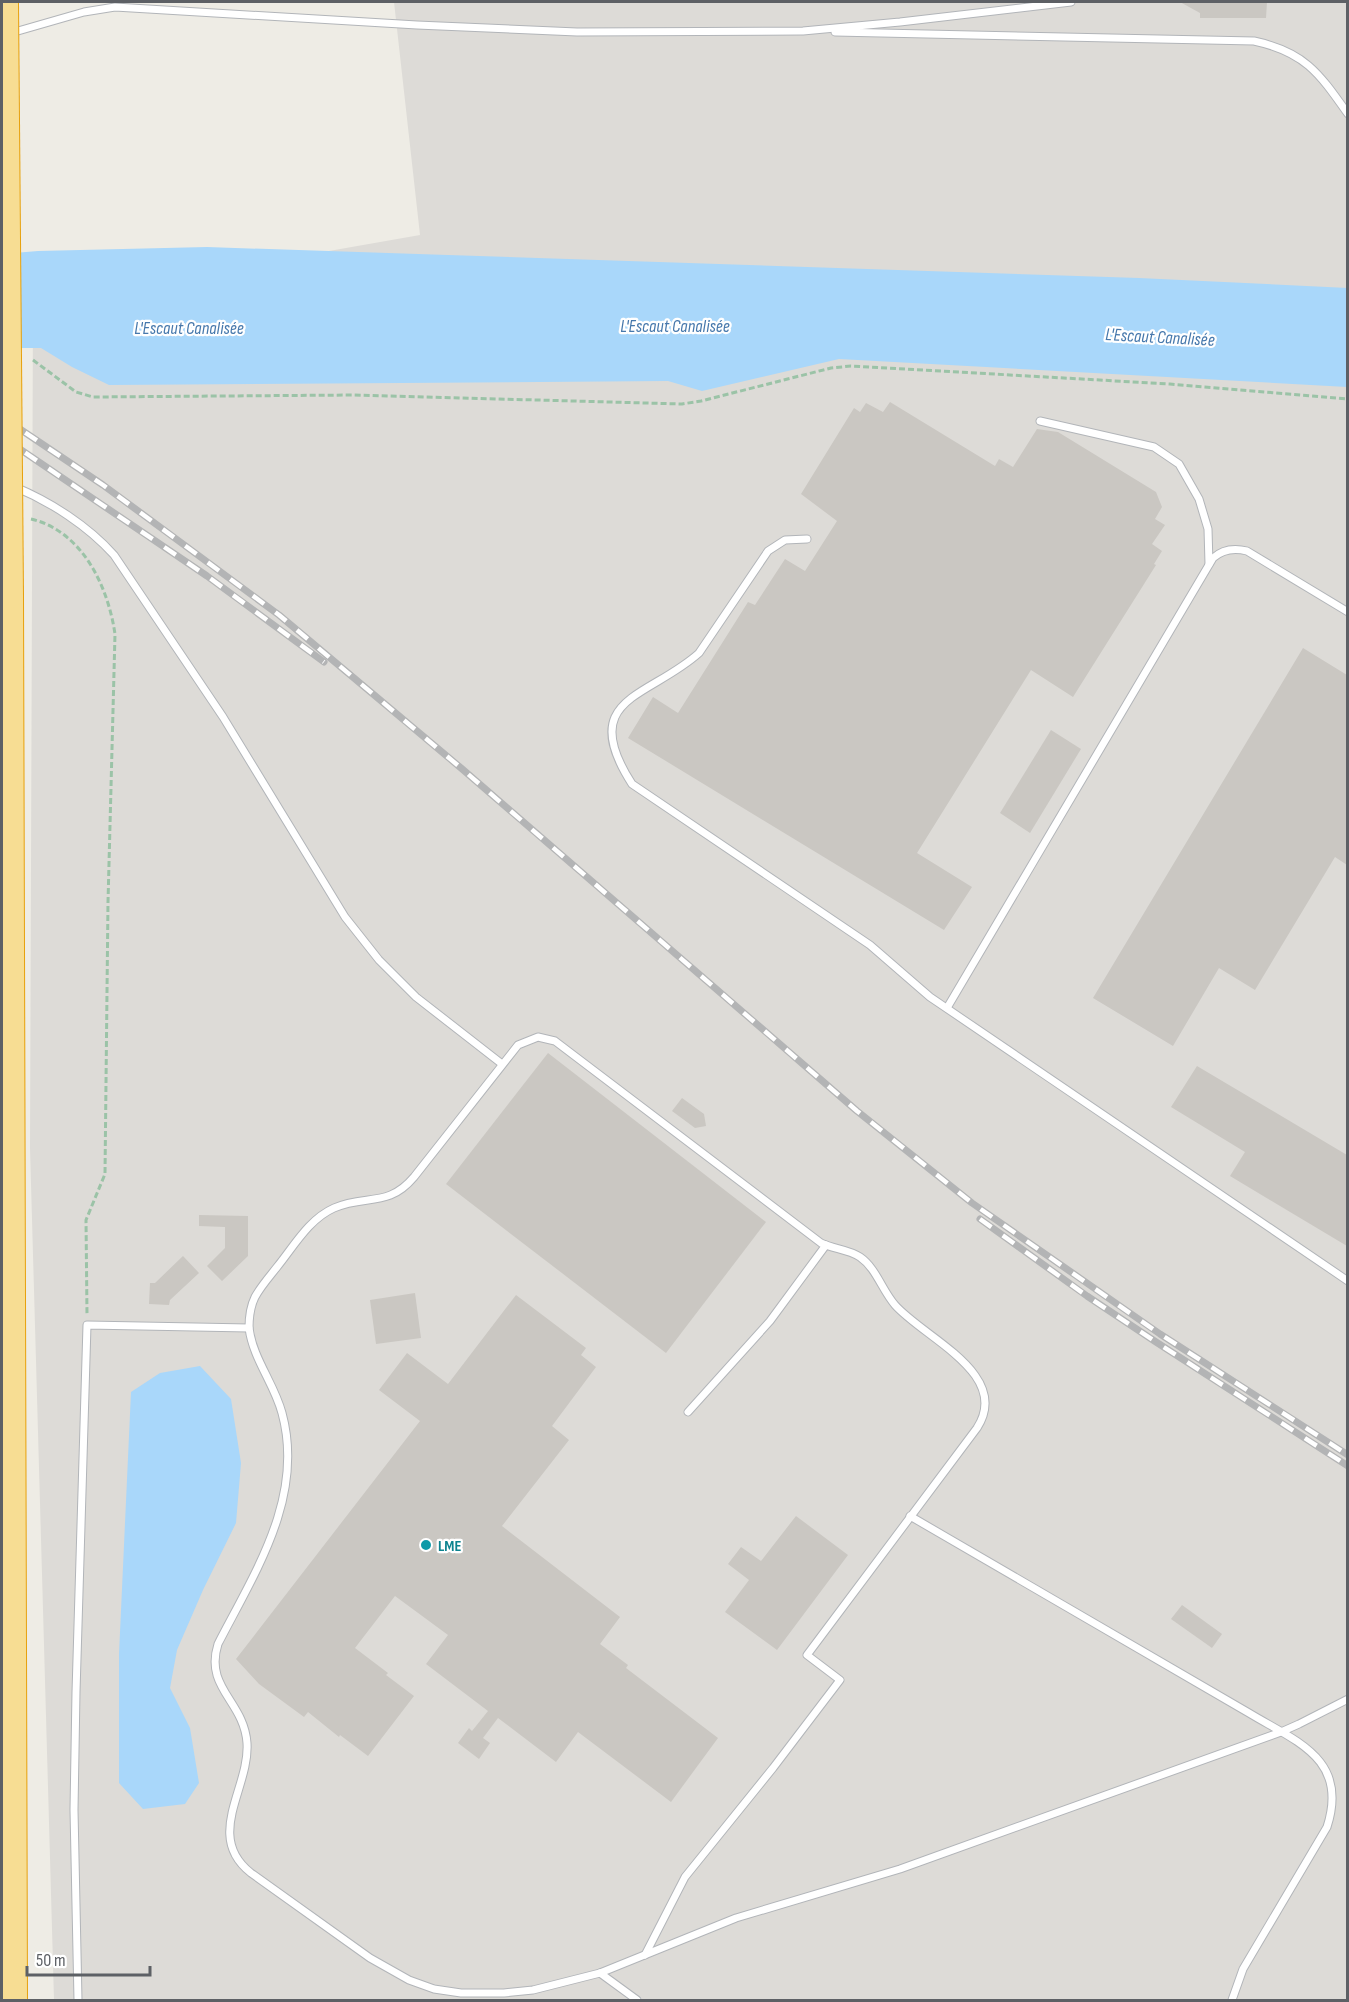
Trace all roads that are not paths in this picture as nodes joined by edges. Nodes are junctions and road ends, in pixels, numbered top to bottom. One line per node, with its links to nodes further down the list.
1 (5, 2): 20 (highway, bridge)
2 (1071, 2): 3 (lane)
3 (802, 31): 4 (lane); 5 (lane)
4 (2, 34)
5 (1347, 114)
6 (1040, 421): 9 (lane)
7 (2, 481): 12 (lane)
8 (807, 539): 11 (lane)
9 (1209, 564): 10 (lane); 11 (lane)
10 (1347, 612)
11 (947, 1008): 14 (lane)
12 (502, 1064): 13 (lane); 15 (lane)
13 (826, 1245): 16 (lane); 17 (lane)
14 (1347, 1281)
15 (249, 1328): 22 (lane); 25 (lane)
16 (688, 1413)
17 (910, 1516): 19 (lane); 21 (lane)
18 (1347, 1699): 19 (lane)
19 (1281, 1732): 21 (lane); 27 (lane)
20 (13, 1790): 23 (highway); 24 (highway)
21 (645, 1955): 22 (lane)
22 (600, 1973): 26 (lane)
23 (14, 2001)
24 (31, 2001)
25 (78, 2001)
26 (637, 2001)
27 (1232, 2001)

